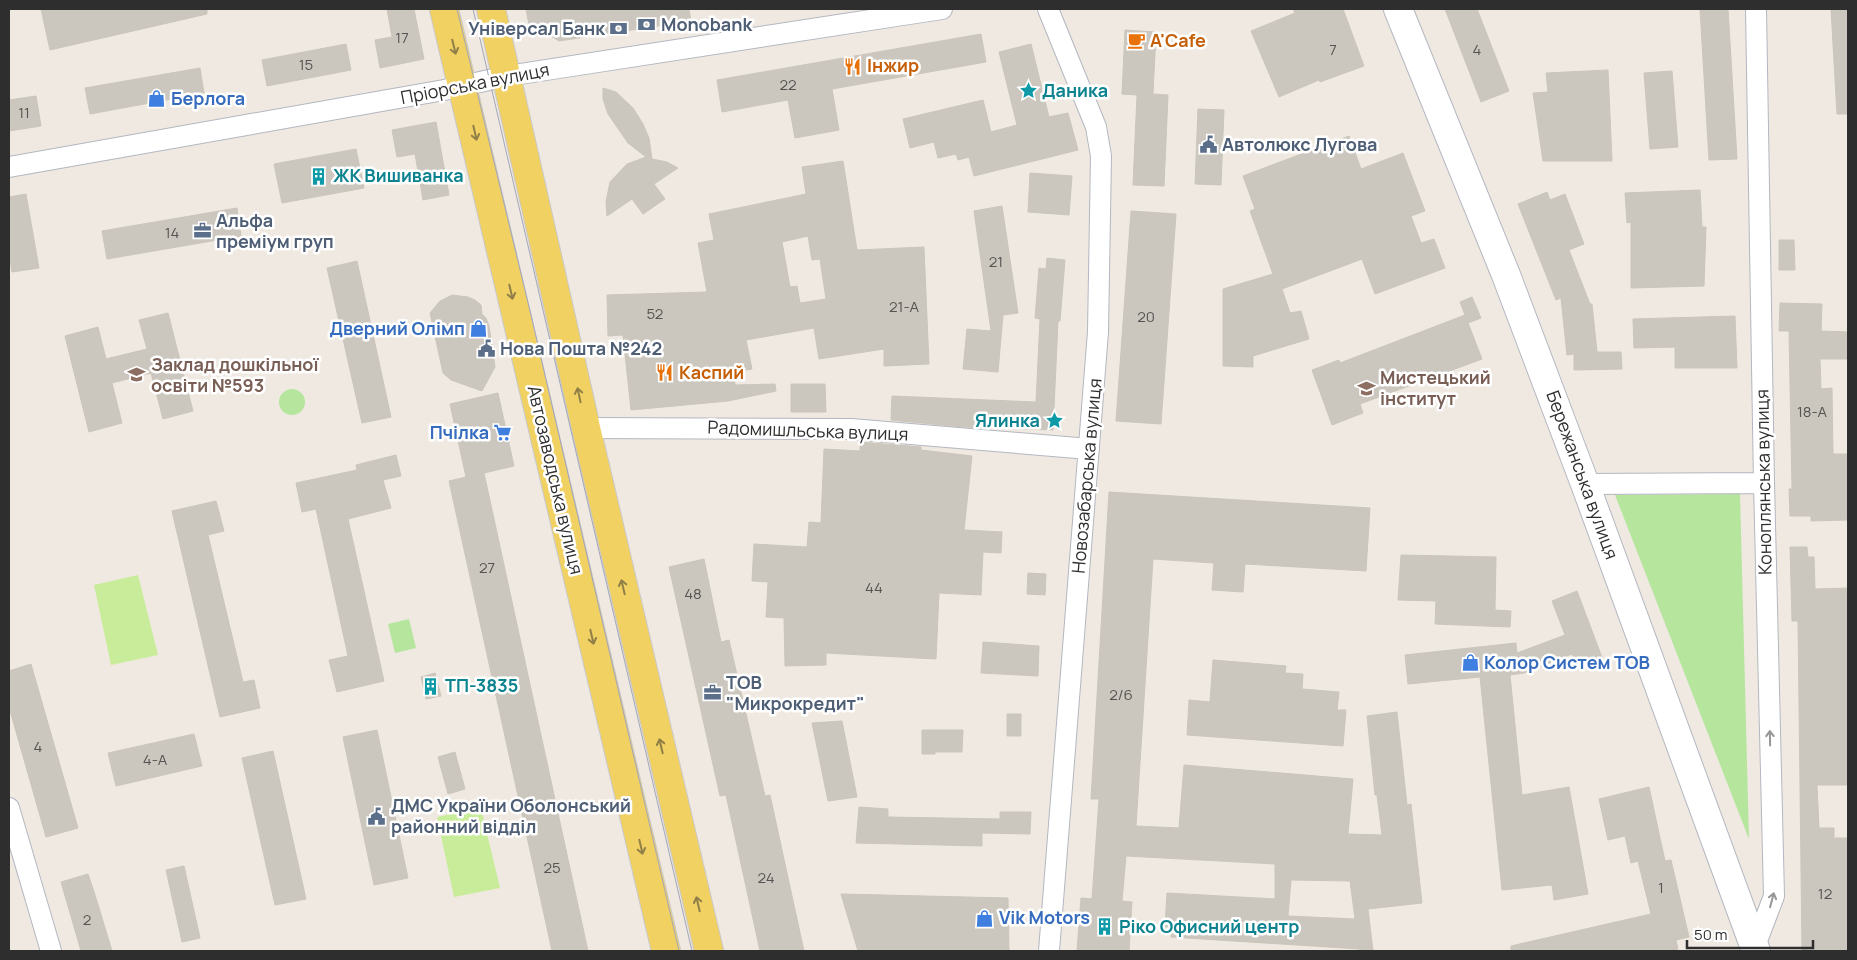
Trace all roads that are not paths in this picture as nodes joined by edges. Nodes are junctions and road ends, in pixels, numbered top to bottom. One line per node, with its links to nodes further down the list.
1 (444, 9): 8 (main road, Автозаводська вулиця, one-way to 8)
2 (491, 9): 7 (main road)
3 (942, 9): 7 (street, Пріорська вулиця)
4 (1048, 9): 11 (street, Новозабарська вулиця)
5 (1398, 9): 13 (street, Бережанська вулиця)
6 (1756, 9): 12 (street, Коноплянська вулиця)
7 (507, 76): 8 (street, Пріорська вулиця); 10 (main road, one-way to 7)
8 (463, 86): 9 (street, Пріорська вулиця); 17 (main road, Автозаводська вулиця, one-way to 17)
9 (9, 167)
10 (586, 428): 11 (street, Радомишльська вулиця); 18 (main road, one-way to 10)
11 (1089, 449): 19 (street, Новозабарська вулиця)
12 (1764, 483): 13 (street); 15 (street, Коноплянська вулиця, one-way to 12)
13 (1585, 484): 15 (street, Бережанська вулиця)
14 (9, 808): 16 (street)
15 (1756, 948)
16 (51, 951)
17 (666, 951)
18 (709, 951)
19 (1049, 951)

